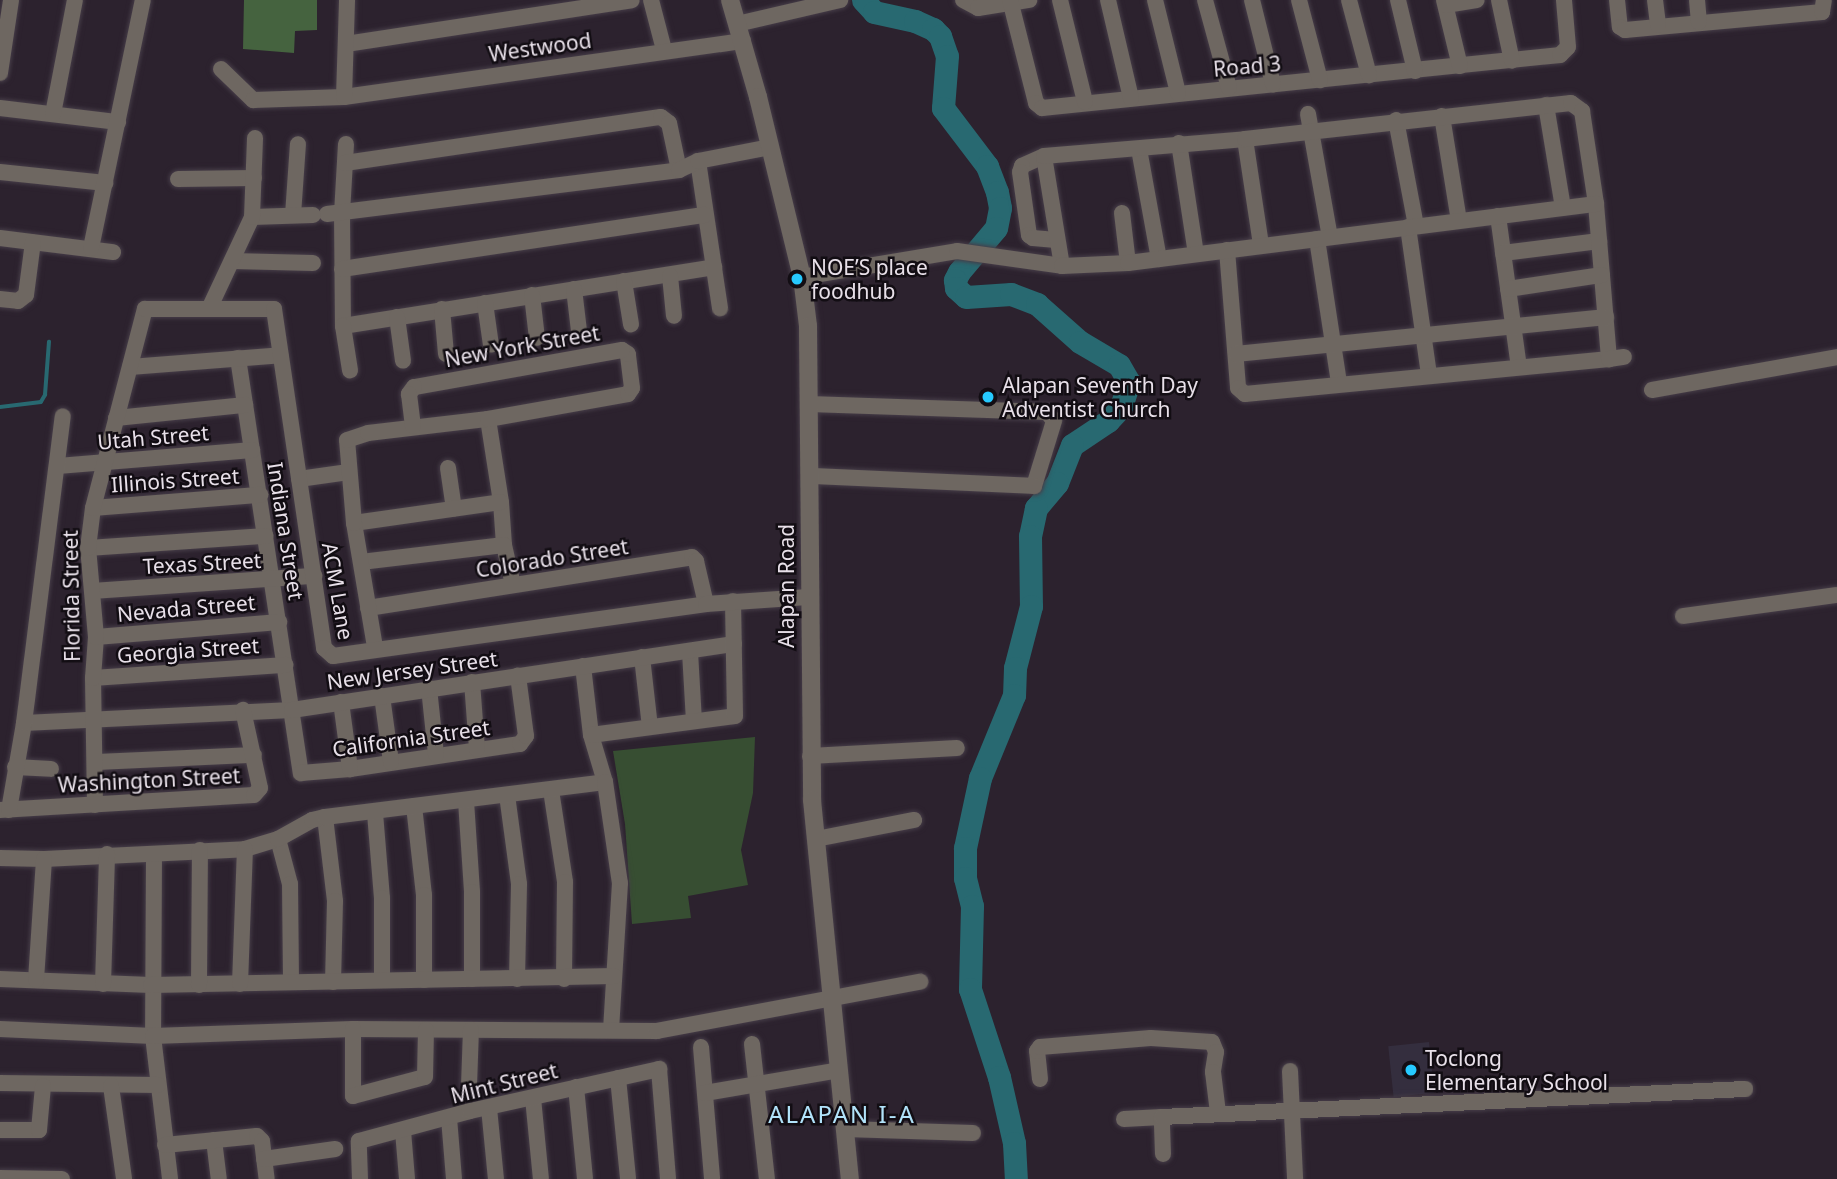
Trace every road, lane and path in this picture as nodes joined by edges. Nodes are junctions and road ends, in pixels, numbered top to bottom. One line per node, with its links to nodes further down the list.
1 (11, 0): 37 (street)
2 (75, 0): 48 (street)
3 (143, 0): 51 (street)
4 (347, 0): 31 (street)
5 (632, 0): 31 (street)
6 (650, 0): 32 (street)
7 (730, 0): 30 (street, Alapan Road)
8 (840, 0): 30 (street, Westwood)
9 (962, 0): 26 (street)
10 (1029, 0): 26 (street)
11 (1060, 0): 45 (street)
12 (1108, 0): 44 (street)
13 (1155, 0): 42 (street)
14 (1205, 0): 41 (street)
15 (1252, 0): 40 (street)
16 (1299, 0): 39 (street)
17 (1349, 0): 38 (street)
18 (1398, 0): 36 (street)
19 (1477, 0): 27 (street)
20 (1499, 0): 33 (street)
21 (1564, 0): 33 (street, Road 3)
22 (1617, 0): 29 (street)
23 (1656, 0): 29 (street)
24 (1697, 0): 28 (street)
25 (1824, 0): 28 (street)
26 (1011, 2): 45 (street, Road 3)
27 (1445, 3): 34 (street)
28 (1699, 22): 29 (street)
29 (1658, 25)
30 (740, 32): 32 (street, Westwood); 58 (street, Alapan Road)
31 (346, 44): 43 (street)
32 (664, 50): 43 (street, Westwood)
33 (1512, 61): 34 (street, Road 3)
34 (1461, 66): 36 (street, Road 3)
35 (221, 69): 43 (street, Westwood)
36 (1415, 71): 38 (street, Road 3)
37 (0, 73)
38 (1369, 75): 39 (street, Road 3)
39 (1320, 80): 40 (street, Road 3)
40 (1273, 84): 41 (street, Road 3)
41 (1229, 88): 42 (street, Road 3)
42 (1178, 93): 44 (street, Road 3)
43 (344, 97)
44 (1131, 98): 45 (street, Road 3)
45 (1085, 102)
46 (1546, 105): 49 (street); 68 (street); 69 (street)
47 (0, 108): 48 (street)
48 (54, 114): 51 (street)
49 (1442, 116): 50 (street); 76 (street)
50 (1396, 120): 52 (street); 77 (street)
51 (118, 122): 67 (street)
52 (1310, 122): 54 (street); 79 (street)
53 (256, 138): 65 (street)
54 (1245, 139): 55 (street); 83 (street)
55 (1179, 143): 59 (street); 88 (street)
56 (298, 144): 72 (street)
57 (346, 144): 62 (street)
58 (770, 148): 61 (street); 98 (street, Alapan Road)
59 (1139, 149): 60 (street); 89 (street)
60 (1044, 156): 80 (street); 80 (street)
61 (698, 161): 63 (street); 73 (street)
62 (345, 163): 63 (street); 71 (street)
63 (679, 170): 71 (street)
64 (0, 172): 67 (street)
65 (254, 178): 66 (street); 75 (street)
66 (178, 179)
67 (105, 183): 84 (street)
68 (1596, 204): 69 (street); 82 (street)
69 (1563, 208): 74 (street)
70 (1122, 213): 92 (street)
71 (327, 214): 72 (street); 95 (street)
72 (293, 215): 75 (street)
73 (705, 215): 94 (street); 95 (street)
74 (1498, 216): 76 (street); 87 (street)
75 (252, 217): 90 (street)
76 (1458, 221): 77 (street)
77 (1412, 227): 79 (street); 116 (street)
78 (0, 238): 81 (street)
79 (1323, 238): 83 (street); 119 (street)
80 (1056, 240): 93 (street)
81 (33, 242): 84 (street); 103 (street)
82 (1599, 242): 87 (street); 96 (street)
83 (1261, 245): 85 (street)
84 (91, 248): 86 (street)
85 (1227, 250): 88 (street); 121 (street)
86 (113, 252)
87 (1503, 253): 101 (street)
88 (1196, 254): 89 (street)
89 (1159, 260): 92 (street)
90 (232, 261): 91 (street); 107 (street)
91 (313, 263)
92 (1128, 263): 93 (street)
93 (1062, 266): 98 (street)
94 (714, 267): 97 (street); 105 (street)
95 (342, 269): 113 (street)
96 (1602, 275): 101 (street); 111 (street)
97 (670, 276): 99 (street); 109 (street)
98 (802, 277): 132 (street, Alapan Road)
99 (624, 281): 100 (street); 112 (street)
100 (574, 289): 102 (street); 115 (street)
101 (1508, 289): 114 (street)
102 (532, 295): 104 (street); 117 (street)
103 (0, 299)
104 (485, 303): 108 (street); 118 (street)
105 (720, 308)
106 (145, 309): 107 (street, ACM Lane); 126 (street, Florida Street)
107 (209, 309): 122 (street, ACM Lane)
108 (442, 309): 110 (street); 120 (street)
109 (674, 316)
110 (397, 317): 113 (street); 125 (street)
111 (1605, 317): 114 (street); 127 (street)
112 (631, 324)
113 (343, 326): 128 (street)
114 (1513, 326): 116 (street); 127 (street)
115 (579, 331)
116 (1424, 337): 119 (street); 129 (street)
117 (537, 338)
118 (491, 345)
119 (1333, 346): 121 (street); 130 (street)
120 (446, 354)
121 (1236, 354): 130 (street)
122 (281, 355): 123 (street); 144 (street, ACM Lane)
123 (238, 358): 126 (street); 133 (street, Indiana Street)
124 (1837, 358): 131 (street)
125 (404, 362)
126 (130, 367): 135 (street, Florida Street)
127 (1518, 367): 129 (street)
128 (349, 370)
129 (1429, 375): 130 (street)
130 (1339, 383)
131 (1652, 390)
132 (809, 404): 143 (street, Alapan Road); 143 (street)
133 (245, 405): 135 (street); 138 (street, Indiana Street)
134 (63, 416): 140 (street)
135 (116, 418): 139 (street, Florida Street)
136 (488, 419): 137 (street, New York Street); 137 (street, New York Street); 146 (street)
137 (414, 426): 142 (street, New York Street)
138 (252, 450): 139 (street, Utah Street); 145 (street, Indiana Street)
139 (105, 462): 140 (street, Utah Street); 147 (street, Florida Street)
140 (58, 466): 182 (street)
141 (448, 468): 148 (street)
142 (349, 472): 144 (street); 149 (street)
143 (810, 476): 159 (street, Alapan Road)
144 (299, 479): 154 (street, ACM Lane)
145 (260, 495): 147 (street, Illinois Street); 150 (street, Indiana Street)
146 (501, 502): 148 (street); 151 (street)
147 (93, 508): 152 (street, Florida Street)
148 (454, 509): 149 (street)
149 (354, 523): 153 (street)
150 (266, 536): 152 (street); 155 (street, Indiana Street)
151 (504, 545): 153 (street); 156 (street)
152 (88, 548): 157 (street, Florida Street)
153 (361, 562): 162 (street)
154 (314, 576): 155 (street, Texas Street); 167 (street, ACM Lane)
155 (272, 580): 157 (street, Texas Street); 164 (street, Indiana Street)
156 (513, 585): 161 (street, Colorado Street); 162 (street, Colorado Street)
157 (92, 591): 165 (street, Florida Street)
158 (1837, 595): 163 (street)
159 (808, 597): 160 (street, ACM Lane); 189 (street, Alapan Road)
160 (733, 601): 161 (street, ACM Lane); 166 (street)
161 (706, 604): 167 (street, ACM Lane)
162 (369, 608): 167 (street)
163 (1683, 616)
164 (279, 622): 165 (street, Nevada Street); 170 (street, Indiana Street)
165 (96, 637): 173 (street, Florida Street)
166 (734, 644): 168 (street, New Jersey Street); 180 (street)
167 (375, 647)
168 (690, 652): 169 (street, New Jersey Street); 180 (street)
169 (642, 657): 171 (street, New Jersey Street); 183 (street)
170 (286, 665): 173 (street, Georgia Street); 179 (street, Indiana Street)
171 (583, 666): 172 (street, New Jersey Street); 184 (street)
172 (518, 676): 174 (street, New Jersey Street); 186 (street, California Street)
173 (93, 678): 181 (street, Florida Street)
174 (472, 682): 175 (street, New Jersey Street); 186 (street)
175 (429, 688): 176 (street, New Jersey Street); 188 (street)
176 (382, 696): 177 (street, New Jersey Street); 191 (street)
177 (341, 702): 179 (street, New Jersey Street); 194 (street)
178 (243, 710): 179 (street, New Jersey Street); 181 (street, New Jersey Street); 187 (street, Washington Street)
179 (292, 710): 194 (street, California Street)
180 (694, 721): 183 (street)
181 (94, 722): 182 (street, New Jersey Street); 190 (street, Florida Street)
182 (24, 723): 192 (street)
183 (650, 727): 184 (street)
184 (591, 735): 195 (street)
185 (957, 748): 189 (street)
186 (477, 749): 188 (street, California Street)
187 (254, 755): 190 (street); 199 (street, Washington Street)
188 (436, 755): 191 (street, California Street)
189 (810, 756): 206 (street, Alapan Road)
190 (97, 762): 199 (street, Florida Street)
191 (391, 762): 194 (street, California Street)
192 (15, 767): 193 (street); 201 (street)
193 (51, 769)
194 (350, 769)
195 (605, 782): 196 (street); 213 (street)
196 (551, 790): 197 (street); 217 (street)
197 (507, 795): 198 (street); 216 (street)
198 (466, 801): 200 (street); 215 (street)
199 (95, 805): 201 (street, Washington Street)
200 (414, 806): 202 (street); 220 (street)
201 (5, 810)
202 (375, 813): 203 (street); 219 (street)
203 (325, 817): 205 (street); 222 (street)
204 (914, 821): 206 (street)
205 (278, 838): 207 (street); 221 (street)
206 (816, 839): 228 (street, Alapan Road)
207 (245, 849): 208 (street); 225 (street)
208 (200, 850): 210 (street); 227 (street)
209 (107, 854): 210 (street); 212 (street); 224 (street)
210 (154, 855): 226 (street)
211 (0, 858): 212 (street)
212 (44, 859): 218 (street)
213 (614, 975): 217 (street); 233 (street)
214 (0, 979): 218 (street)
215 (472, 979): 216 (street); 220 (street)
216 (517, 979): 217 (street)
217 (565, 979)
218 (36, 980): 224 (street)
219 (382, 980): 220 (street); 222 (street)
220 (424, 980)
221 (291, 982): 222 (street); 225 (street)
222 (333, 982)
223 (920, 982): 228 (street)
224 (103, 984): 226 (street)
225 (240, 984): 227 (street)
226 (150, 985): 227 (street); 234 (street)
227 (199, 985)
228 (833, 996): 233 (street); 237 (street, Alapan Road)
229 (0, 1029): 234 (street)
230 (353, 1029): 231 (street); 231 (street); 234 (street)
231 (426, 1030): 232 (street)
232 (471, 1030): 233 (street); 246 (street)
233 (611, 1030)
234 (153, 1036): 245 (street)
235 (752, 1044): 242 (street)
236 (701, 1047): 249 (street)
237 (839, 1070): 242 (street); 257 (street, Alapan Road)
238 (1290, 1071): 252 (street)
239 (618, 1078): 247 (street, Mint Street); 279 (street); 280 (street, Mint Street)
240 (1040, 1079): 253 (street)
241 (0, 1083): 243 (street)
242 (758, 1084): 249 (street); 282 (street)
243 (43, 1086): 244 (street); 258 (street)
244 (111, 1086): 245 (street); 269 (street)
245 (158, 1086): 262 (street)
246 (469, 1086)
247 (576, 1087): 250 (street, Mint Street); 278 (street)
248 (1745, 1089): 252 (street)
249 (705, 1093): 281 (street)
250 (533, 1098): 251 (street, Mint Street); 277 (street)
251 (489, 1108): 255 (street, Mint Street); 276 (street)
252 (1290, 1110): 253 (street); 284 (street)
253 (1218, 1113): 254 (street)
254 (1162, 1117): 256 (street); 264 (street)
255 (449, 1118): 259 (street, Mint Street); 275 (street)
256 (1124, 1119)
257 (845, 1129): 260 (street); 283 (street, Alapan Road)
258 (0, 1130)
259 (403, 1131): 273 (street, Mint Street); 274 (street)
260 (973, 1132)
261 (214, 1140): 262 (street); 265 (street); 271 (street)
262 (165, 1145): 270 (street)
263 (335, 1149): 265 (street)
264 (1163, 1154)
265 (264, 1159): 272 (street)
266 (0, 1178): 267 (street)
267 (19, 1179): 268 (street)
268 (62, 1179)
269 (124, 1179)
270 (170, 1179)
271 (219, 1179)
272 (267, 1179)
273 (360, 1179)
274 (407, 1179)
275 (454, 1179)
276 (496, 1179)
277 (541, 1179)
278 (585, 1179)
279 (628, 1179)
280 (668, 1179)
281 (712, 1179)
282 (767, 1179)
283 (849, 1179)
284 (1295, 1179)

